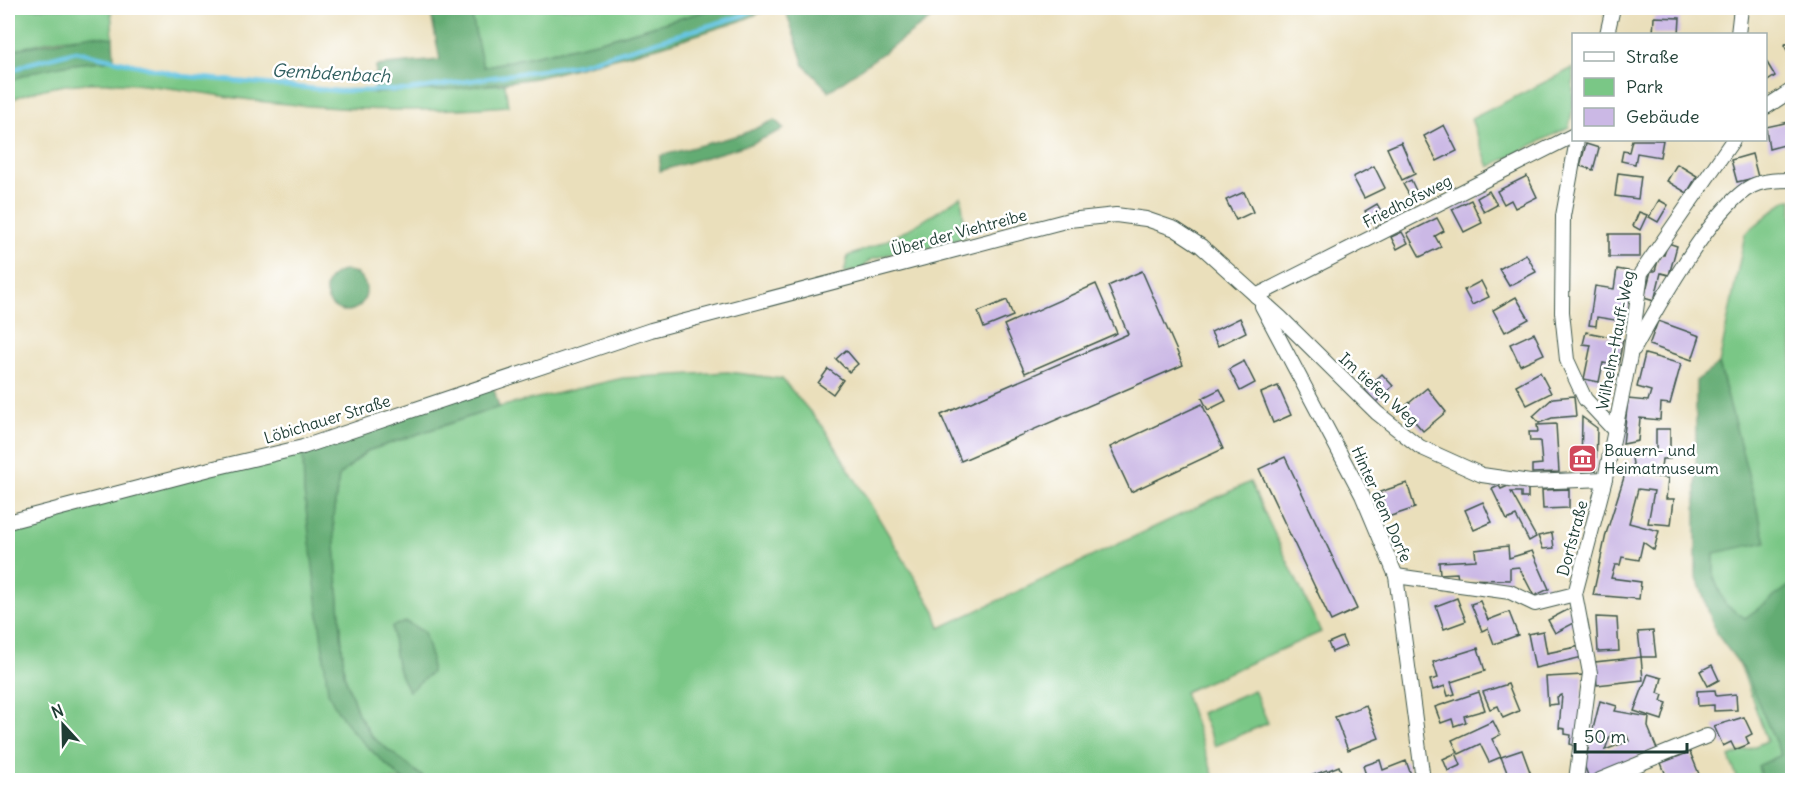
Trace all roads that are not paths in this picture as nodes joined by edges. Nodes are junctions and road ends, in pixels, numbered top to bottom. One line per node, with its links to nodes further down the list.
1 (1612, 8): 3 (street)
2 (1741, 8): 4 (street)
3 (1607, 33)
4 (1738, 33)
5 (1792, 90): 6 (street)
6 (1767, 106)
7 (1572, 136): 11 (street, Friedhofsweg)
8 (1576, 141): 14 (street)
9 (1732, 141): 13 (street, Wilhelm-Hauff-Weg)
10 (1792, 180): 13 (street)
11 (1256, 296): 12 (street, Über der Viehtreibe); 15 (street, Im tiefen Weg); 17 (street, Hinter dem Dorfe)
12 (651, 330): 16 (street, Löbichauer Straße)
13 (1630, 356): 14 (street, Wilhelm-Hauff-Weg)
14 (1614, 430): 15 (street, Dorfstraße)
15 (1605, 479): 18 (street, Dorfstraße)
16 (8, 522)
17 (1396, 576): 18 (street); 20 (street, Hinter dem Dorfe)
18 (1575, 594): 21 (street, Dorfstraße)
19 (1707, 736): 22 (street)
20 (1423, 780)
21 (1576, 780)
22 (1600, 780)

